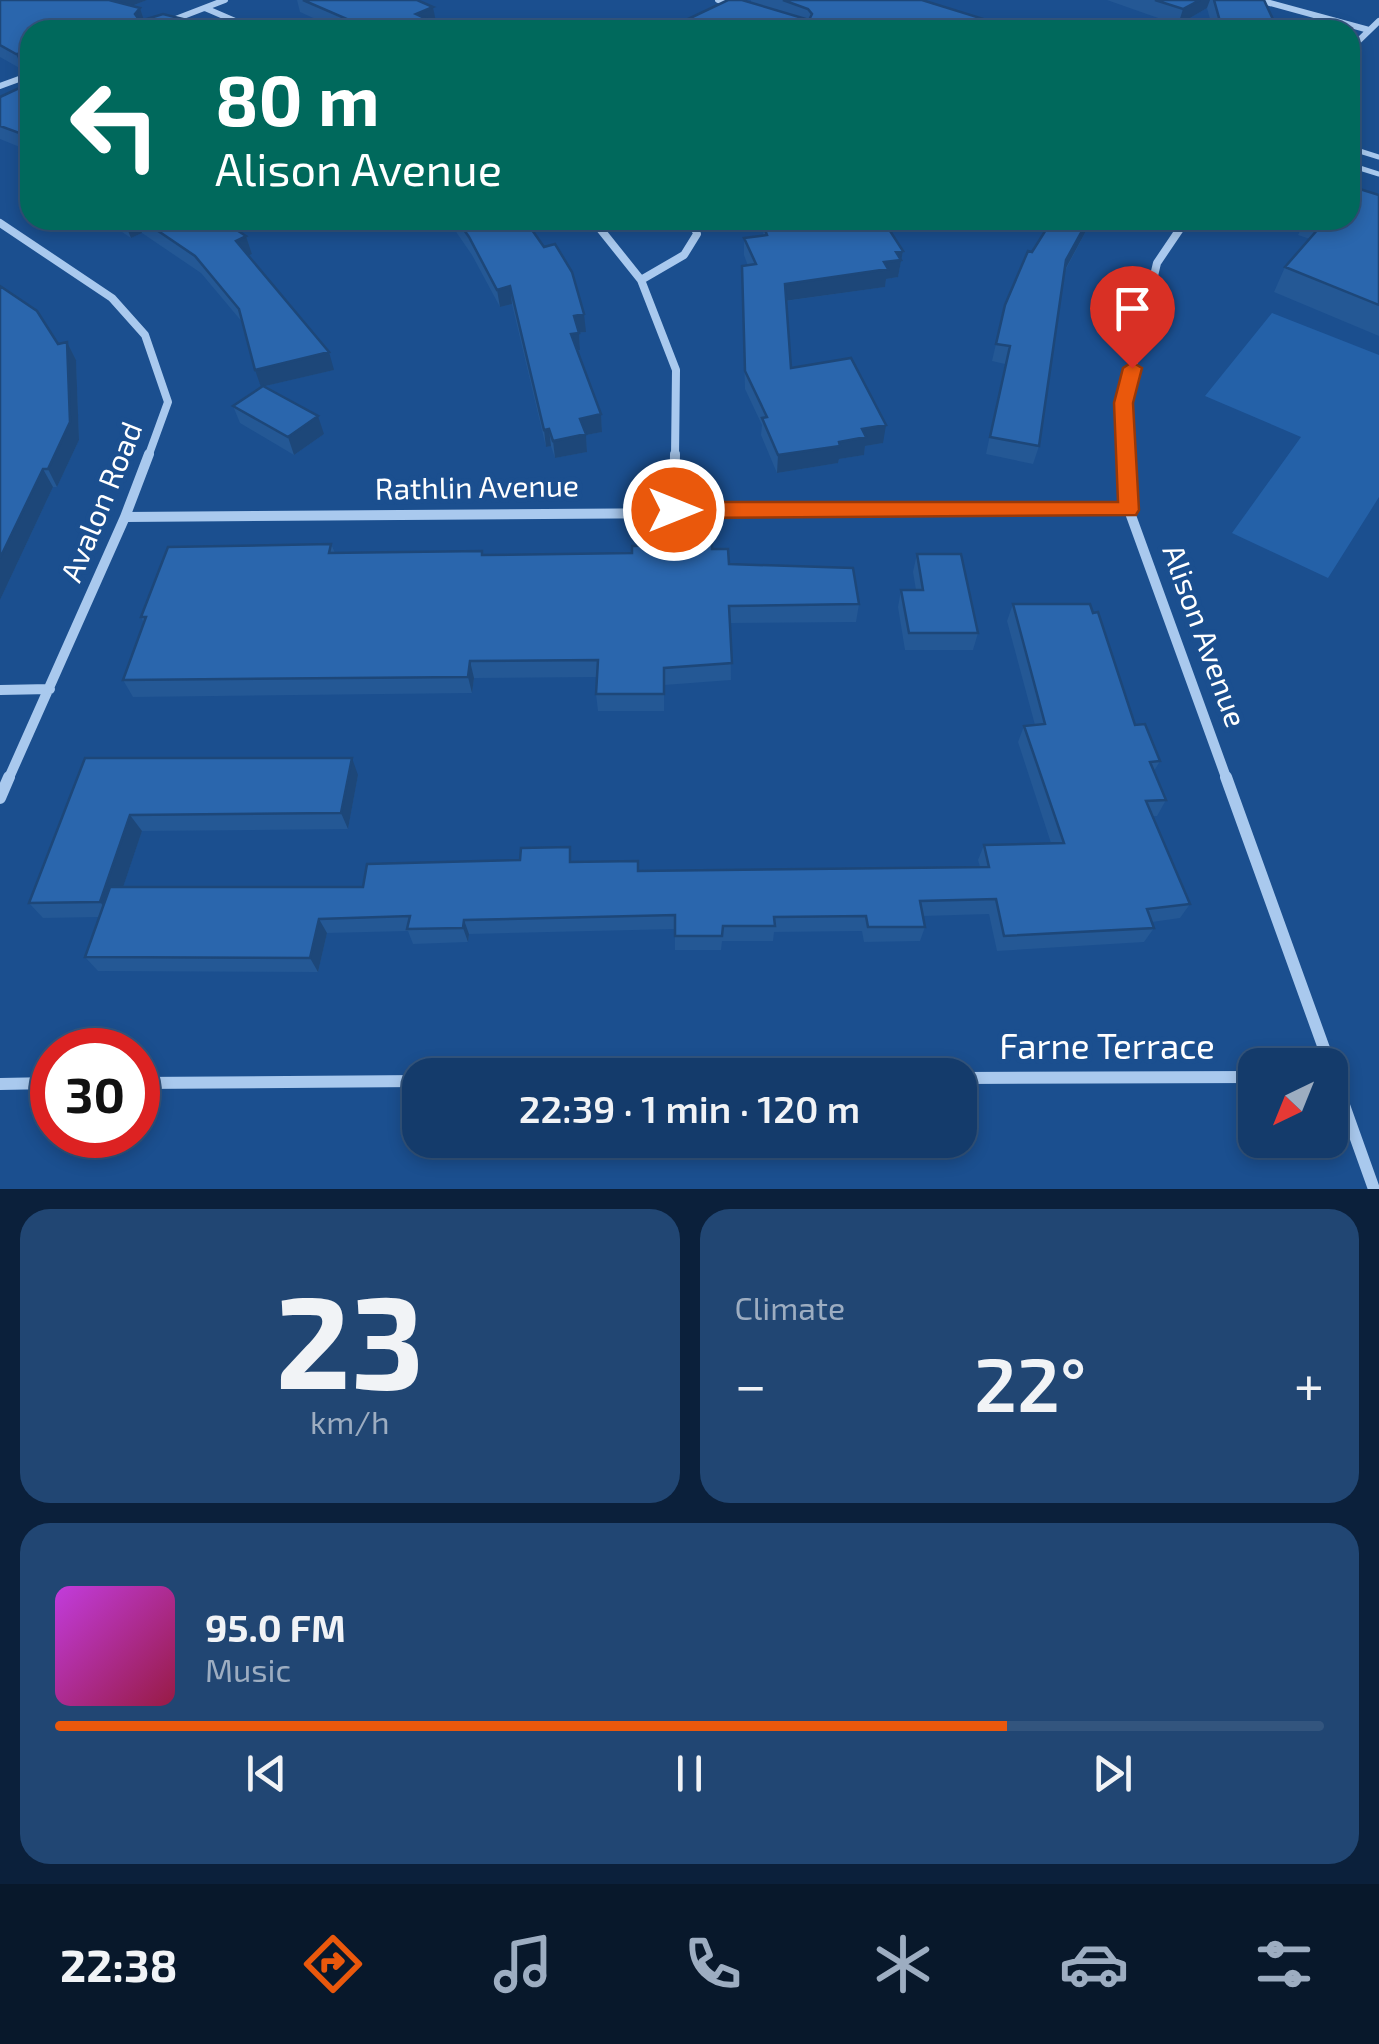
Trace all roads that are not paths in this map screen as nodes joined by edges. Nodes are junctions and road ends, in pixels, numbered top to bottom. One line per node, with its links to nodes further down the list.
1 (225, 0): 4 (street)
2 (718, 0): 5 (street)
3 (1259, 0): 8 (street)
4 (205, 8): 6 (street); 7 (street)
5 (752, 12)
6 (173, 20)
7 (233, 20)
8 (1332, 20)
9 (1379, 20): 11 (street)
10 (1360, 28): 11 (street)
11 (1369, 30): 12 (street)
12 (1360, 39)
13 (0, 223): 17 (street, Avalon Road)
14 (602, 230): 19 (street)
15 (696, 230): 19 (street)
16 (1179, 230): 21 (street, Alison Avenue)
17 (16, 233): 18 (street); 22 (street, Avalon Road)
18 (0, 240)
19 (640, 280): 20 (street)
20 (674, 510): 21 (street, Rathlin Avenue); 22 (street, Rathlin Avenue)
21 (1129, 510): 26 (street, Alison Avenue)
22 (125, 517): 23 (street, Avalon Road)
23 (50, 689): 24 (street); 25 (street, Avalon Road)
24 (0, 690)
25 (0, 798)
26 (1323, 1048)
27 (1238, 1076): 28 (street, Farne Terrace)
28 (977, 1078)
29 (402, 1081): 30 (street)
30 (160, 1083)
31 (0, 1084): 32 (street)
32 (30, 1084)
33 (1348, 1118): 34 (street, Alison Avenue)
34 (1374, 1189)

